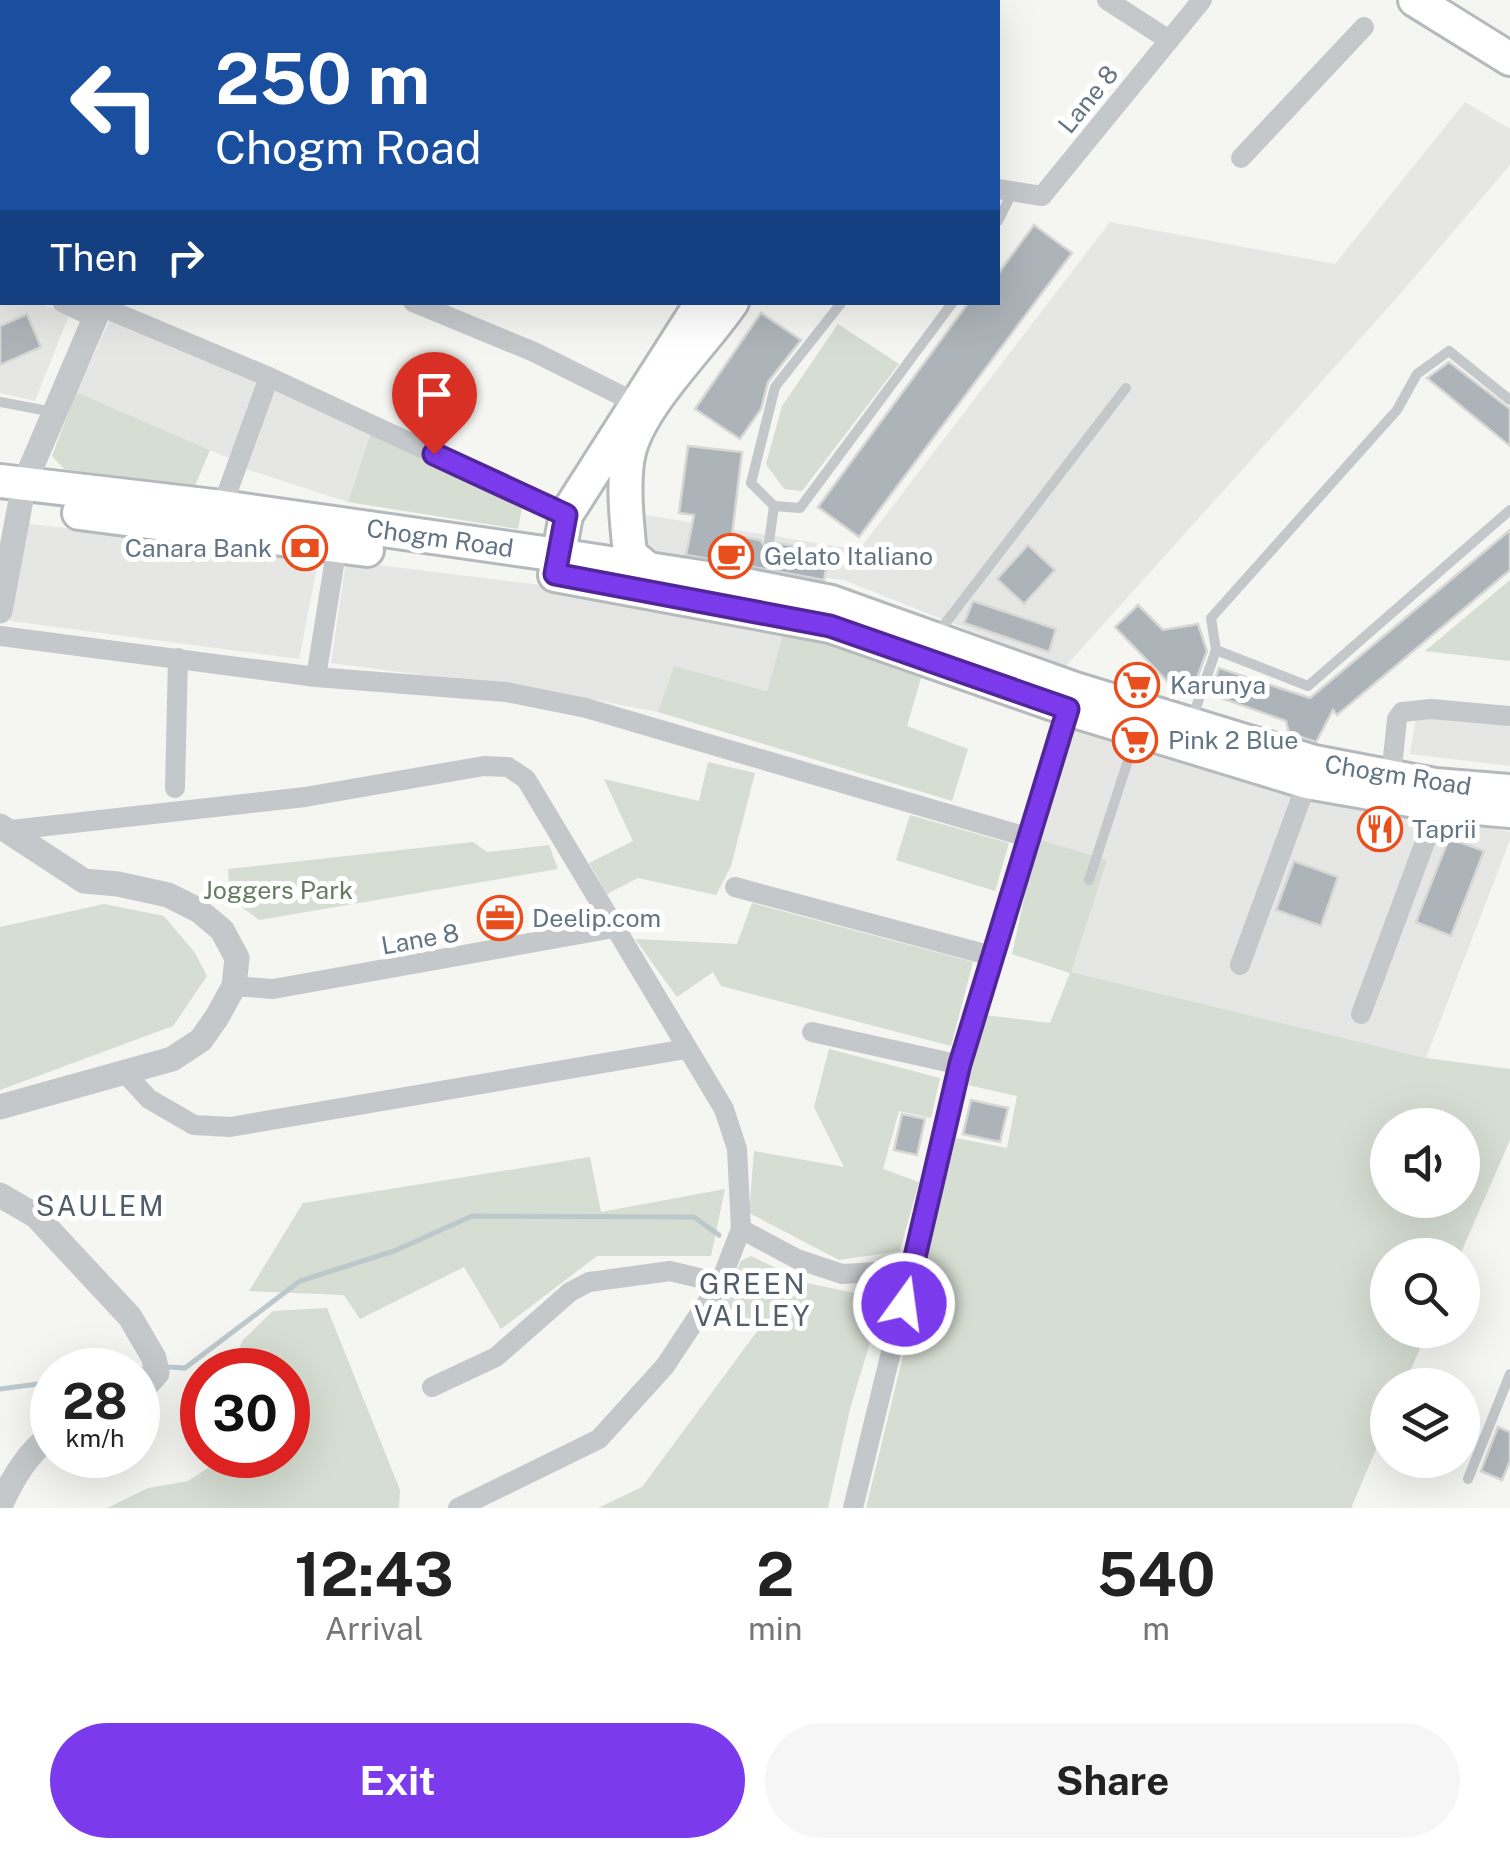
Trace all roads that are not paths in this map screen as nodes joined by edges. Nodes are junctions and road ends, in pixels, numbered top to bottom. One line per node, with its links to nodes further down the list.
1 (1106, 0): 5 (street)
2 (1202, 0): 5 (street, Lane 8)
3 (1415, 0): 6 (main road)
4 (1364, 27): 7 (street)
5 (1169, 40): 8 (street, Lane 8)
6 (1509, 56)
7 (1241, 158)
8 (1005, 190)
9 (419, 305): 19 (street)
10 (700, 305): 19 (main road)
11 (730, 305): 29 (main road)
12 (840, 305): 22 (lane)
13 (950, 305): 22 (lane)
14 (99, 309): 15 (street); 20 (street)
15 (269, 377): 23 (street); 25 (street)
16 (1126, 388): 32 (lane)
17 (1510, 400): 33 (lane)
18 (0, 402): 20 (lane)
19 (636, 403): 25 (main road)
20 (54, 413): 21 (street)
21 (11, 493): 23 (main road, Chogm Road); 27 (main road, Chogm Road); 30 (street)
22 (774, 506): 26 (lane)
23 (222, 507): 28 (main road, Chogm Road)
24 (1510, 510): 33 (lane)
25 (566, 515): 28 (main road)
26 (769, 542)
27 (337, 546): 28 (main road, Chogm Road); 35 (street)
28 (557, 565): 29 (main road, Chogm Road); 36 (main road, Chogm Road)
29 (648, 569): 32 (main road, Chogm Road)
30 (0, 611)
31 (0, 636): 34 (street)
32 (933, 639): 36 (main road, Chogm Road)
33 (1216, 650): 38 (lane)
34 (178, 658): 35 (street); 42 (street)
35 (316, 677): 47 (street)
36 (1072, 699): 38 (main road, Chogm Road); 39 (main road, Chogm Road); 47 (street)
37 (1510, 716): 41 (street)
38 (1191, 723): 40 (main road, Chogm Road)
39 (1138, 730): 40 (main road, Chogm Road); 48 (lane)
40 (1310, 772): 41 (main road, Chogm Road); 44 (main road, Chogm Road); 52 (street)
41 (1392, 776): 44 (main road, Chogm Road)
42 (174, 788)
43 (1510, 791): 44 (main road, Chogm Road)
44 (1434, 794): 45 (main road, Chogm Road); 54 (street)
45 (1510, 811)
46 (2, 829): 50 (street); 53 (street)
47 (1027, 837): 51 (street)
48 (1089, 880)
49 (735, 887): 51 (street)
50 (614, 928): 53 (street, Lane 8); 56 (street)
51 (992, 956): 57 (street)
52 (1240, 965)
53 (234, 986): 58 (street)
54 (1362, 1014)
55 (812, 1032): 57 (street)
56 (686, 1049): 58 (street); 61 (street)
57 (960, 1064): 62 (street)
58 (124, 1072): 59 (street)
59 (0, 1107)
60 (0, 1195): 64 (street)
61 (741, 1229): 62 (street); 63 (street)
62 (912, 1270): 71 (street)
63 (720, 1282): 66 (street); 70 (street)
64 (148, 1348)
65 (1510, 1374): 68 (lane)
66 (432, 1386)
67 (30, 1456): 69 (street)
68 (1468, 1479)
69 (0, 1506)
70 (458, 1508)
71 (853, 1508)

